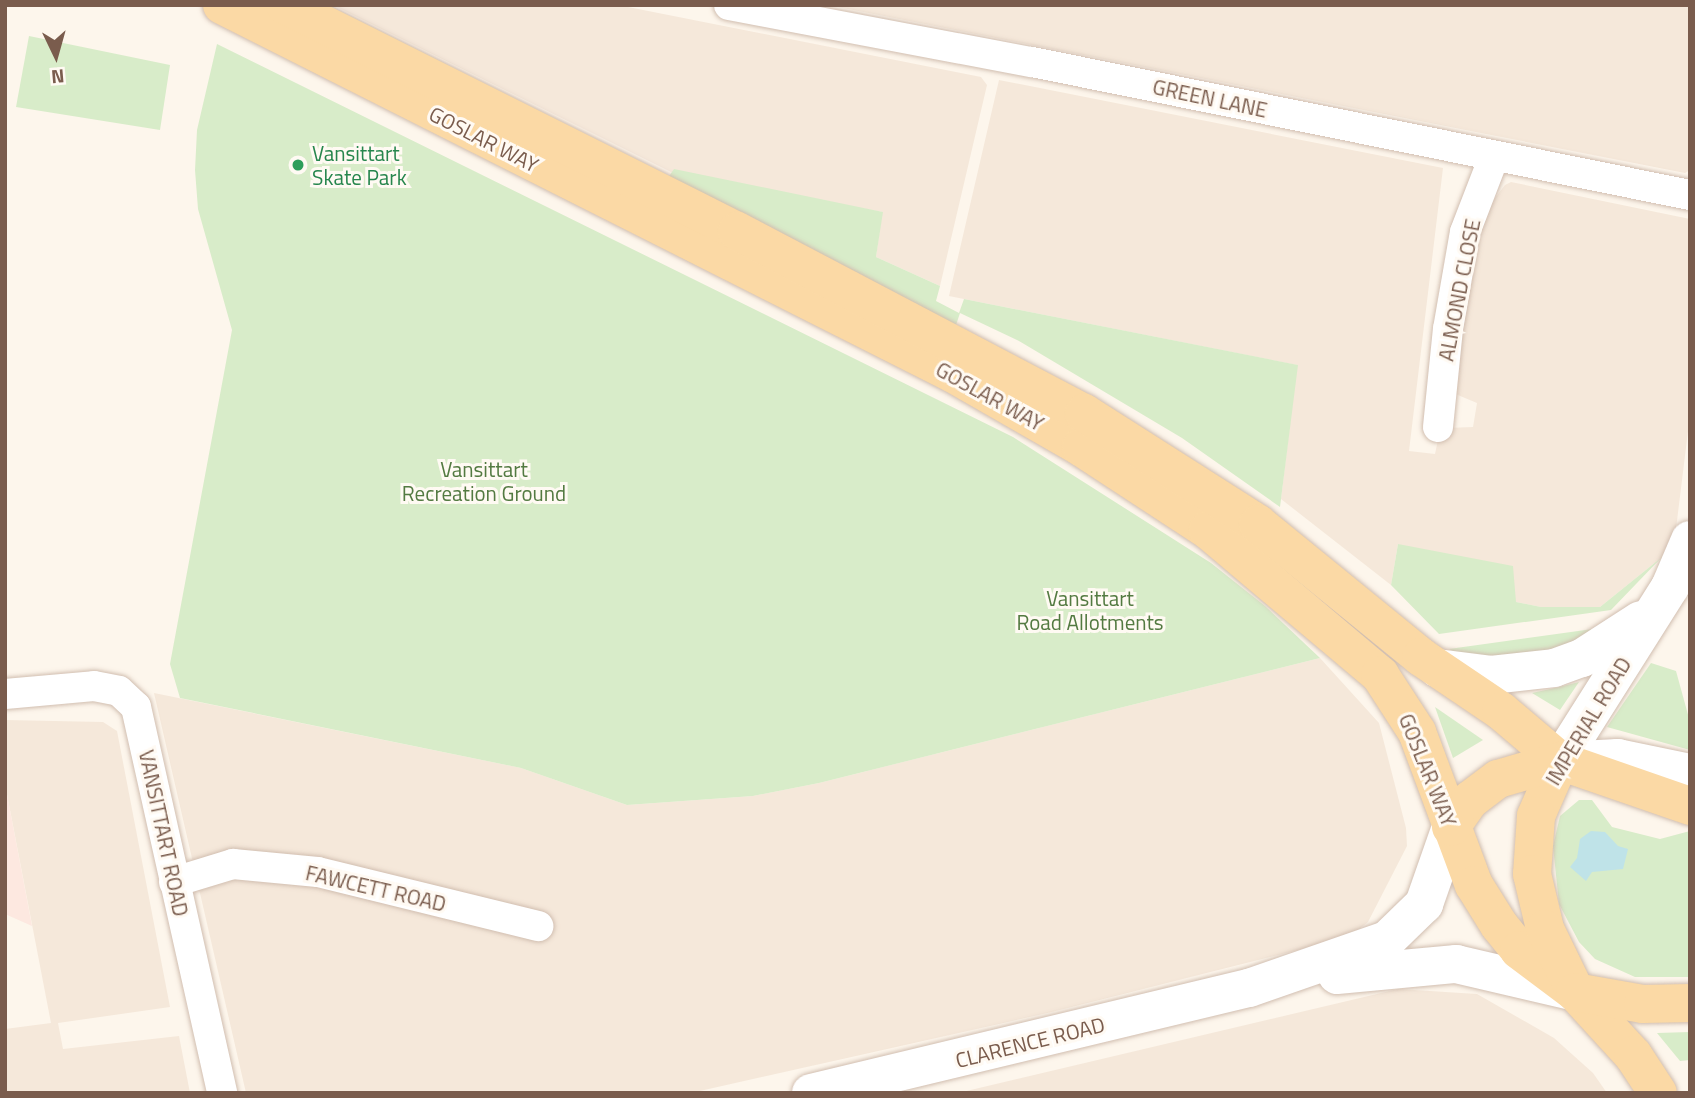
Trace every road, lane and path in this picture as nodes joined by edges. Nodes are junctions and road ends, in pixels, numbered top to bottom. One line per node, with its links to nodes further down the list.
1 (222, 5): 14 (main road, GOSLAR WAY)
2 (285, 5): 9 (main road, GOSLAR WAY)
3 (729, 5): 4 (street, GREEN LANE)
4 (1494, 157): 5 (street, GREEN LANE); 6 (street, ALMOND CLOSE)
5 (1690, 195)
6 (1437, 427)
7 (1690, 540): 8 (street, IMPERIAL ROAD)
8 (1658, 608): 9 (street); 11 (street, IMPERIAL ROAD)
9 (1437, 668): 11 (main road, GOSLAR WAY)
10 (5, 694): 15 (street, VANSITTART ROAD)
11 (1564, 752): 12 (street); 13 (main road); 14 (main road); 18 (main road, IMPERIAL ROAD)
12 (1690, 773)
13 (1690, 806)
14 (1451, 827): 17 (street, CLARENCE ROAD); 18 (main road, GOSLAR WAY)
15 (174, 882): 16 (street, FAWCETT ROAD); 20 (street, VANSITTART ROAD)
16 (538, 926)
17 (1249, 988): 18 (street, CLARENCE ROAD); 21 (street, CLARENCE ROAD)
18 (1575, 992): 19 (main road, CLARENCE ROAD); 22 (main road)
19 (1690, 1003)
20 (222, 1093)
21 (811, 1093)
22 (1658, 1093)

